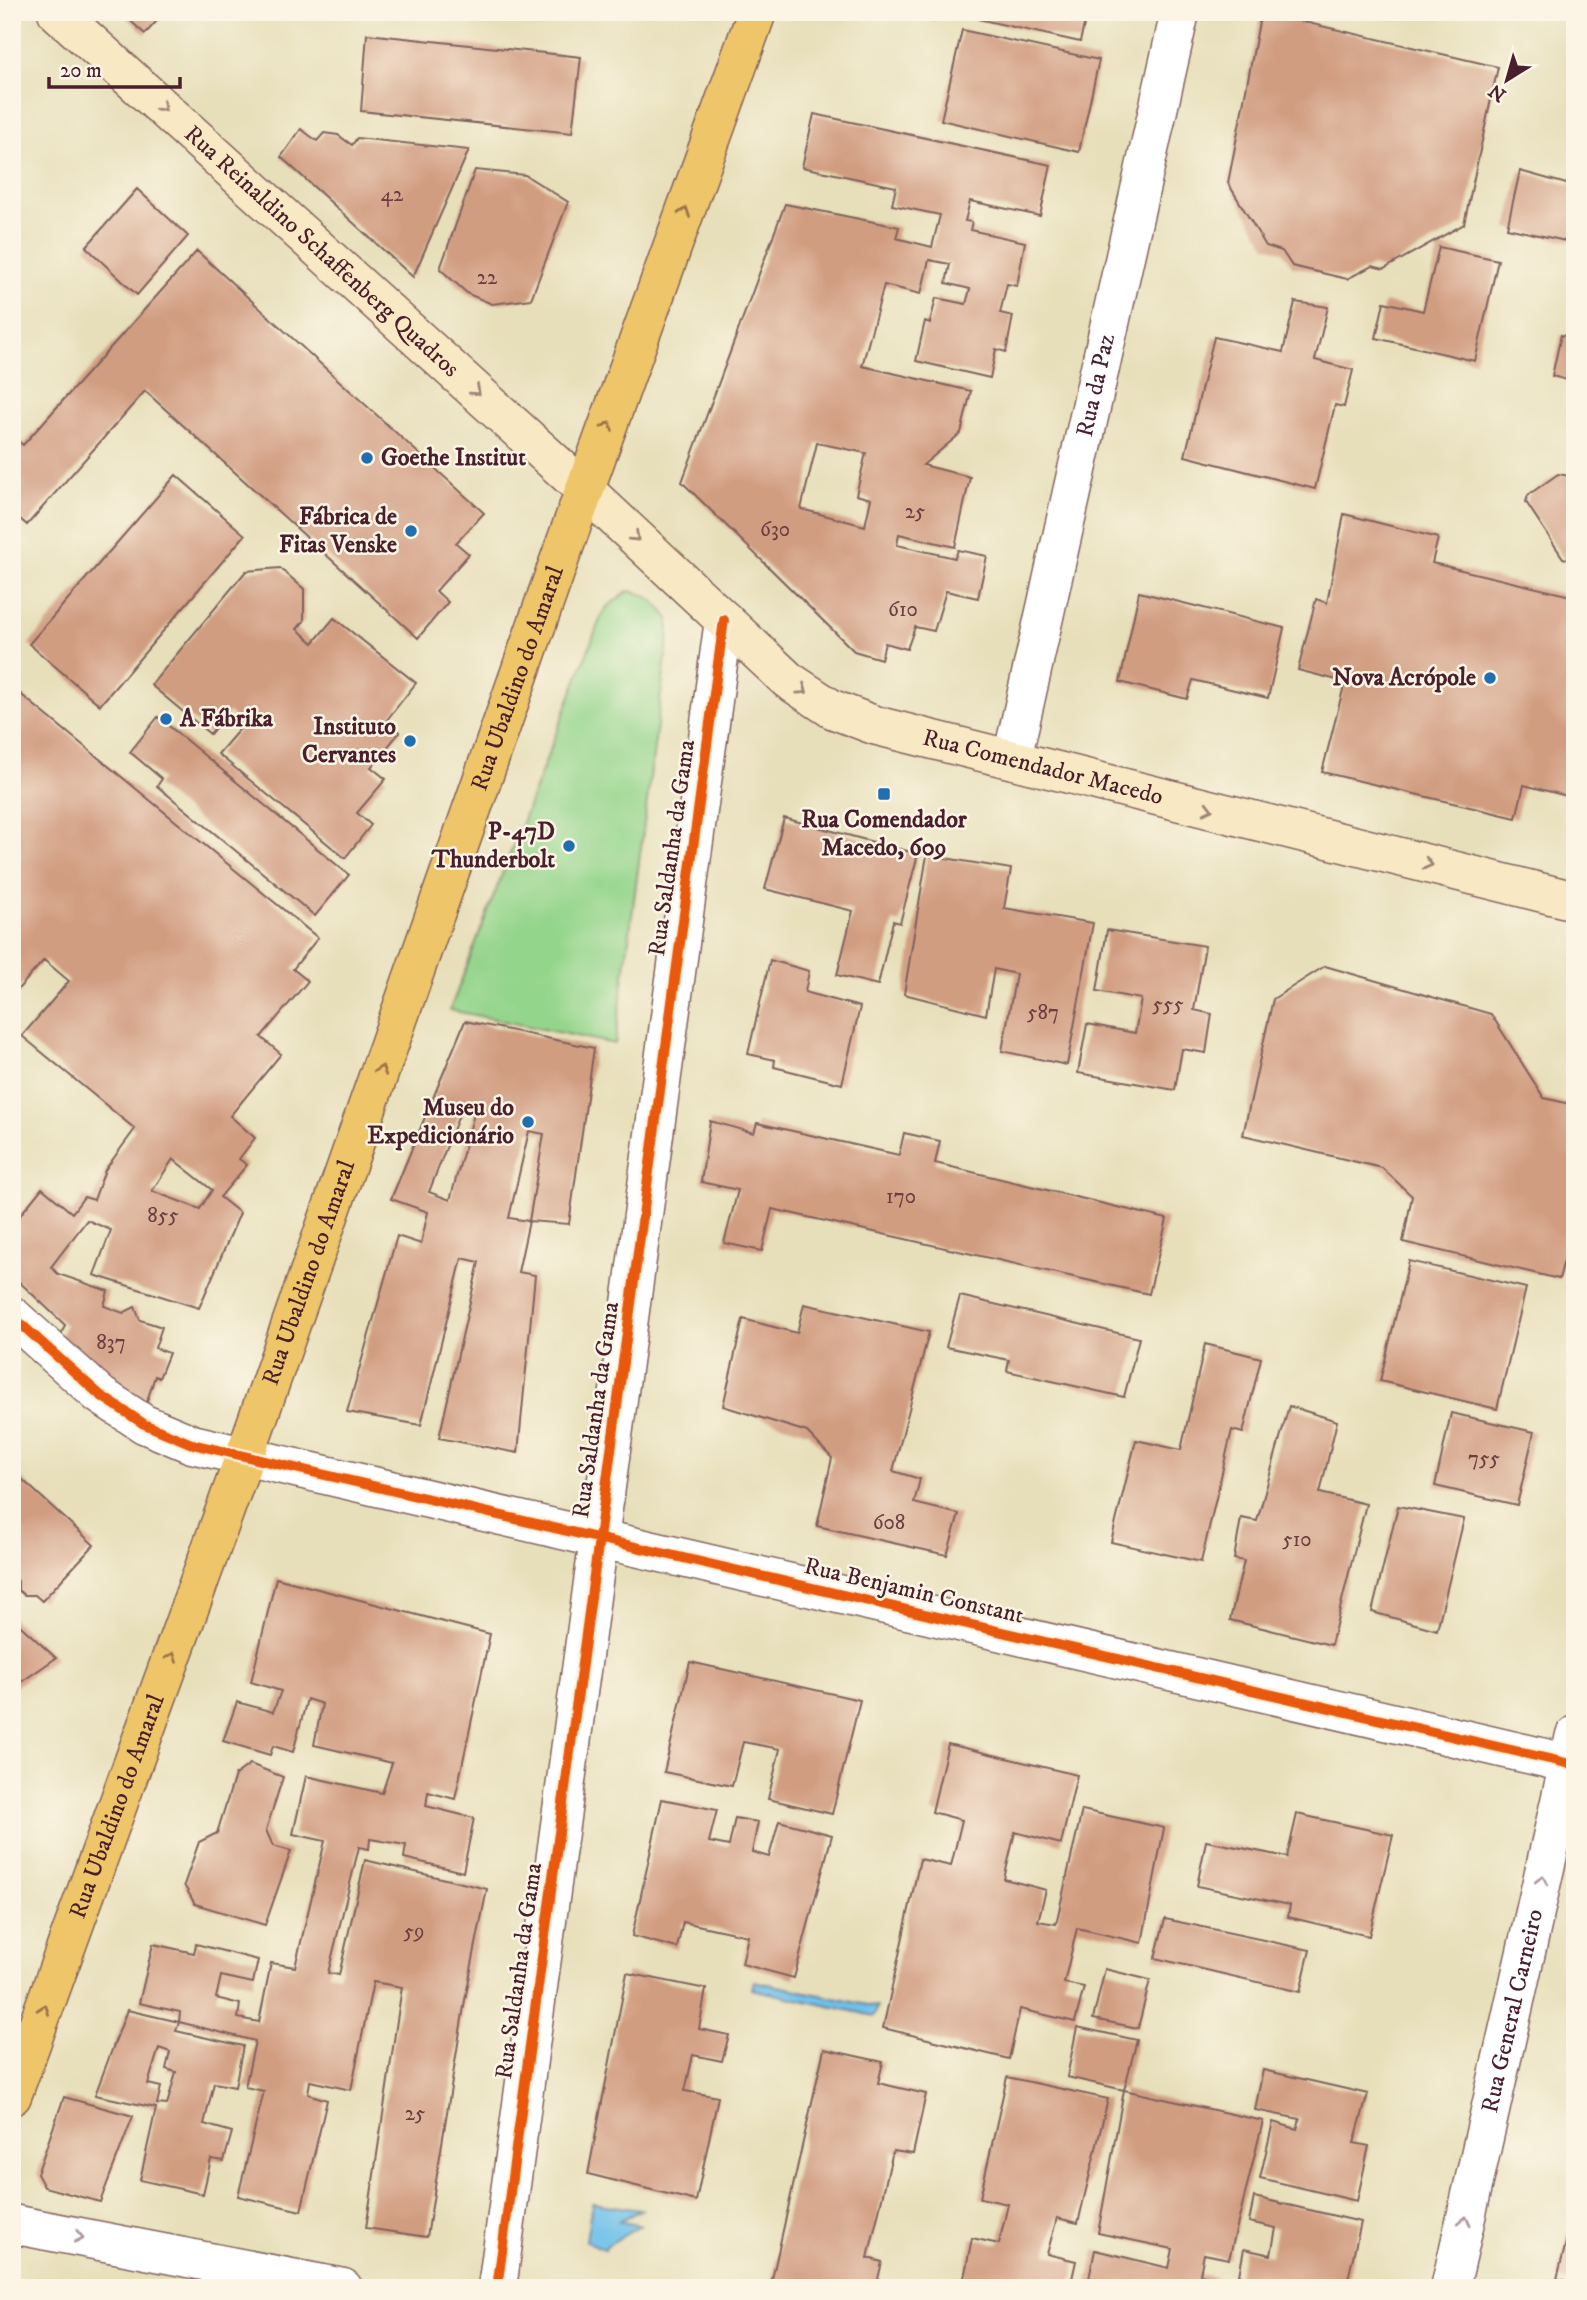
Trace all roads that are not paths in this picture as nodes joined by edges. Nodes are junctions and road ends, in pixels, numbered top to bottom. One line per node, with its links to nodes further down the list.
1 (57, 12): 4 (main road, Rua Reinaldino Schaffenberg Quadros, one-way to 4)
2 (757, 12): 4 (main road, Rua Ubaldino do Amaral, one-way to 2)
3 (1180, 12): 6 (street, Rua da Paz)
4 (585, 491): 5 (main road, Rua Comendador Macedo, one-way to 5); 9 (main road, Rua Ubaldino do Amaral, one-way to 4)
5 (724, 620): 6 (main road, Rua Comendador Macedo, one-way to 6); 10 (street, Rua Saldanha da Gama)
6 (1012, 759): 7 (main road, Rua Comendador Macedo, one-way to 7)
7 (1575, 901)
8 (12, 1316): 9 (street, Rua Benjamin Constant)
9 (244, 1458): 10 (street, Rua Benjamin Constant); 12 (main road, Rua Ubaldino do Amaral, one-way to 9)
10 (600, 1540): 11 (street, Rua Benjamin Constant); 15 (street, Rua Saldanha da Gama)
11 (1573, 1754): 16 (street, Rua General Carneiro, one-way to 11)
12 (12, 2096)
13 (12, 2224): 14 (street, one-way to 14)
14 (343, 2288)
15 (497, 2288)
16 (1450, 2288)

